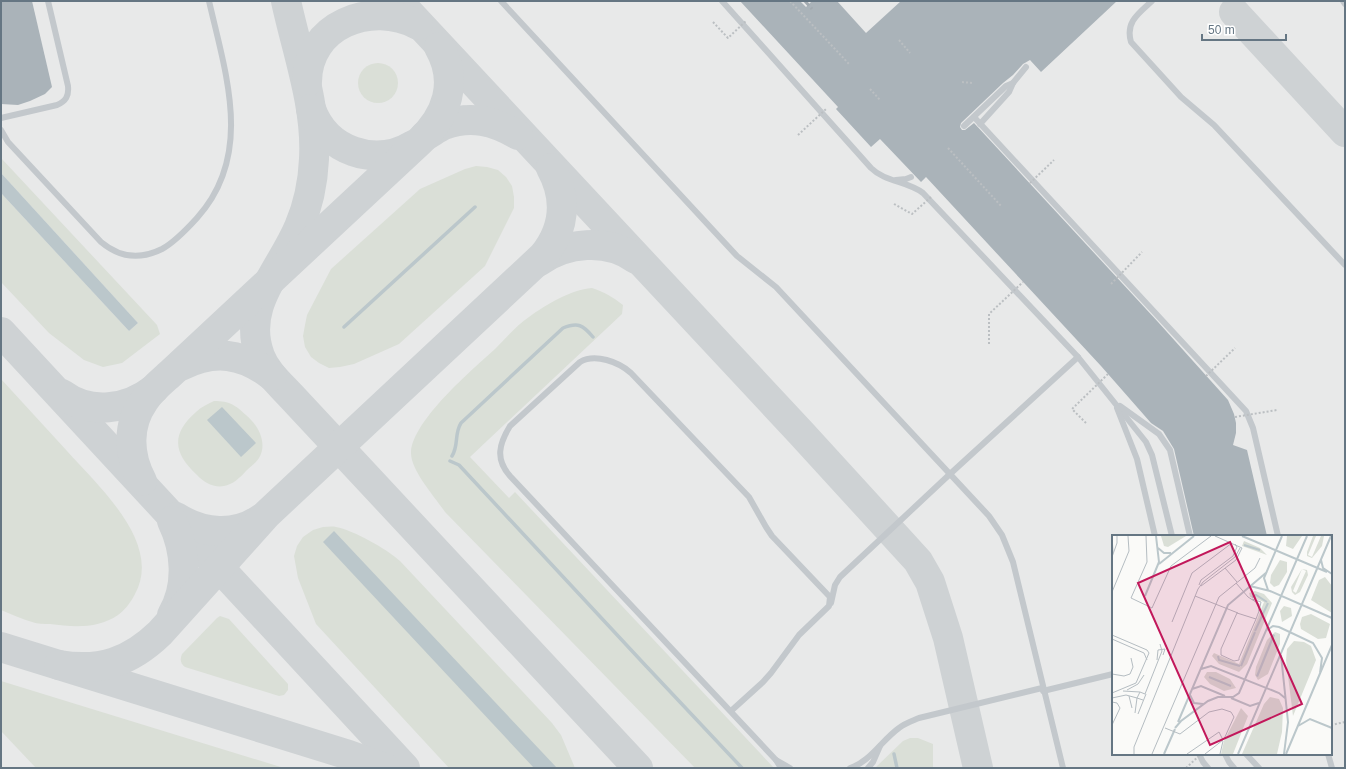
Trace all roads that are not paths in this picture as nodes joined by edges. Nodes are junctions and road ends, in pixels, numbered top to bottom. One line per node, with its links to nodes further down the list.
1 (48, 1): 11 (lane)
2 (209, 1): 14 (lane)
3 (501, 1): 20 (lane)
4 (722, 1): 16 (lane)
5 (1152, 1): 17 (lane)
6 (1343, 1): 7 (lane)
7 (1345, 4)
8 (1026, 67): 9 (lane)
9 (1013, 82): 10 (lane); 12 (lane)
10 (974, 117): 12 (lane); 13 (lane)
11 (1, 118)
12 (980, 124): 24 (lane)
13 (964, 126)
14 (1, 130)
15 (911, 177): 16 (lane)
16 (891, 179): 18 (lane)
17 (1345, 265)
18 (1078, 357): 19 (lane); 20 (lane)
19 (1114, 401): 21 (lane); 22 (lane); 23 (lane)
20 (950, 474): 25 (lane); 27 (lane)
21 (1154, 535)
22 (1172, 535)
23 (1190, 535)
24 (1278, 535)
25 (829, 606): 28 (lane); 28 (lane)
26 (1112, 674): 27 (lane)
27 (1043, 689): 29 (lane); 39 (lane)
28 (731, 712): 34 (lane)
29 (881, 745): 37 (lane); 38 (lane)
30 (1200, 755): 40 (lane)
31 (1226, 755): 41 (lane)
32 (1247, 755): 42 (lane)
33 (1328, 755): 43 (lane)
34 (776, 760): 35 (lane); 36 (lane)
35 (781, 768)
36 (790, 768)
37 (850, 768)
38 (868, 768)
39 (1063, 768)
40 (1208, 768)
41 (1234, 768)
42 (1259, 768)
43 (1332, 768)

